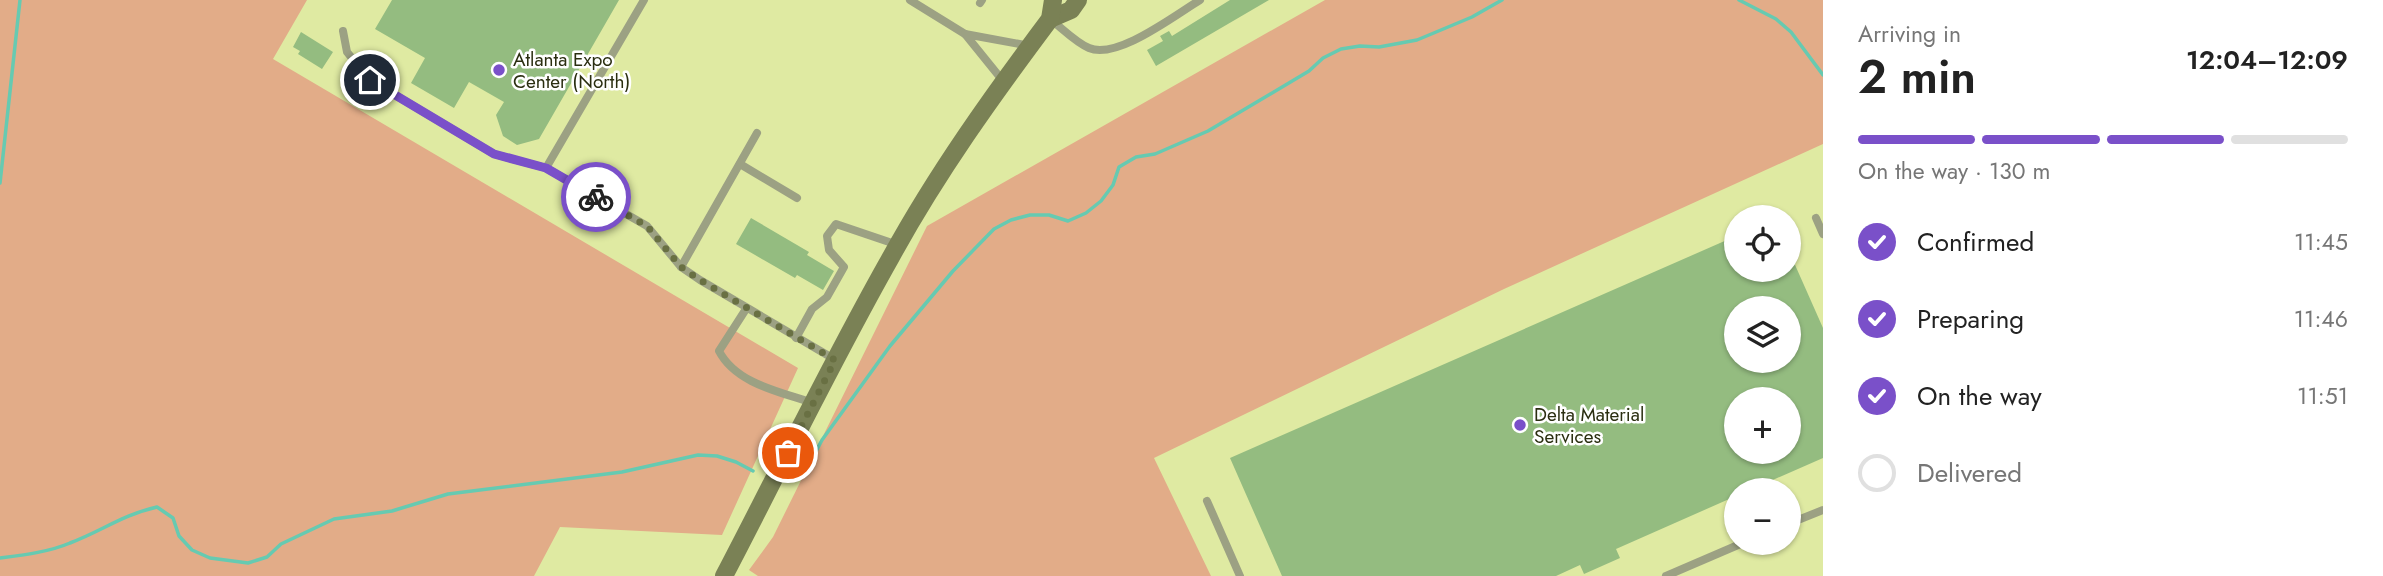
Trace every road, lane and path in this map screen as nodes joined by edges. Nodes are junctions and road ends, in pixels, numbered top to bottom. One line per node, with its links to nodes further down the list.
1 (644, 0): 13 (lane)
2 (910, 0): 8 (lane)
3 (1053, 0): 6 (main road)
4 (1078, 0): 6 (main road)
5 (1200, 0): 6 (lane)
6 (1050, 19): 9 (main road)
7 (343, 31): 13 (lane)
8 (965, 34): 9 (lane); 10 (lane)
9 (1030, 46): 10 (main road)
10 (1004, 82): 17 (main road)
11 (757, 133): 12 (lane)
12 (740, 164): 14 (lane); 18 (lane)
13 (546, 168): 18 (lane)
14 (797, 198)
15 (1816, 218): 16 (lane)
16 (1823, 234)
17 (898, 245): 20 (lane); 21 (main road)
18 (681, 267): 19 (lane)
19 (746, 309): 20 (lane); 22 (lane)
20 (796, 338): 21 (lane)
21 (835, 360): 22 (main road)
22 (813, 403): 27 (main road)
23 (1207, 501): 28 (lane)
24 (1823, 510): 25 (lane)
25 (1801, 519)
26 (1724, 551): 29 (lane)
27 (724, 576)
28 (1240, 576)
29 (1666, 576)

